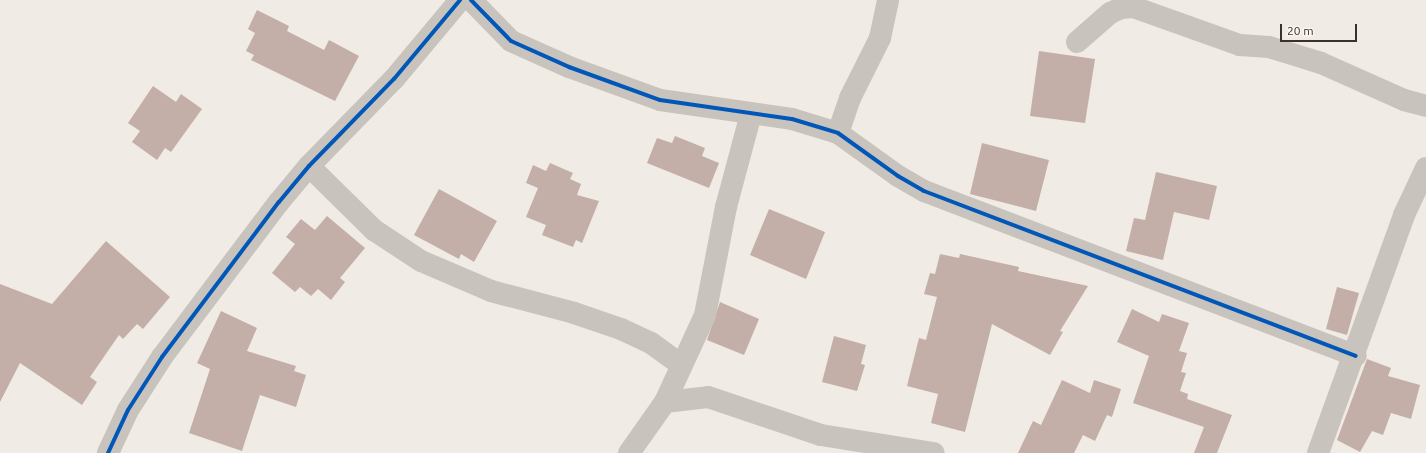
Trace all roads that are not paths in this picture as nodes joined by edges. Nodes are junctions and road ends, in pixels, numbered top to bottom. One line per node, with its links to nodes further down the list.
1 (460, 0): 8 (street)
2 (471, 0): 6 (street)
3 (888, 0): 7 (street)
4 (1077, 42): 5 (street)
5 (1426, 106)
6 (750, 114): 7 (street); 11 (street)
7 (838, 133): 10 (street)
8 (308, 166): 11 (street); 14 (street)
9 (1426, 168): 10 (street)
10 (1355, 356): 13 (street)
11 (680, 364): 12 (street)
12 (665, 402): 15 (street); 16 (street)
13 (1325, 451)
14 (108, 453)
15 (629, 453)
16 (934, 453)

